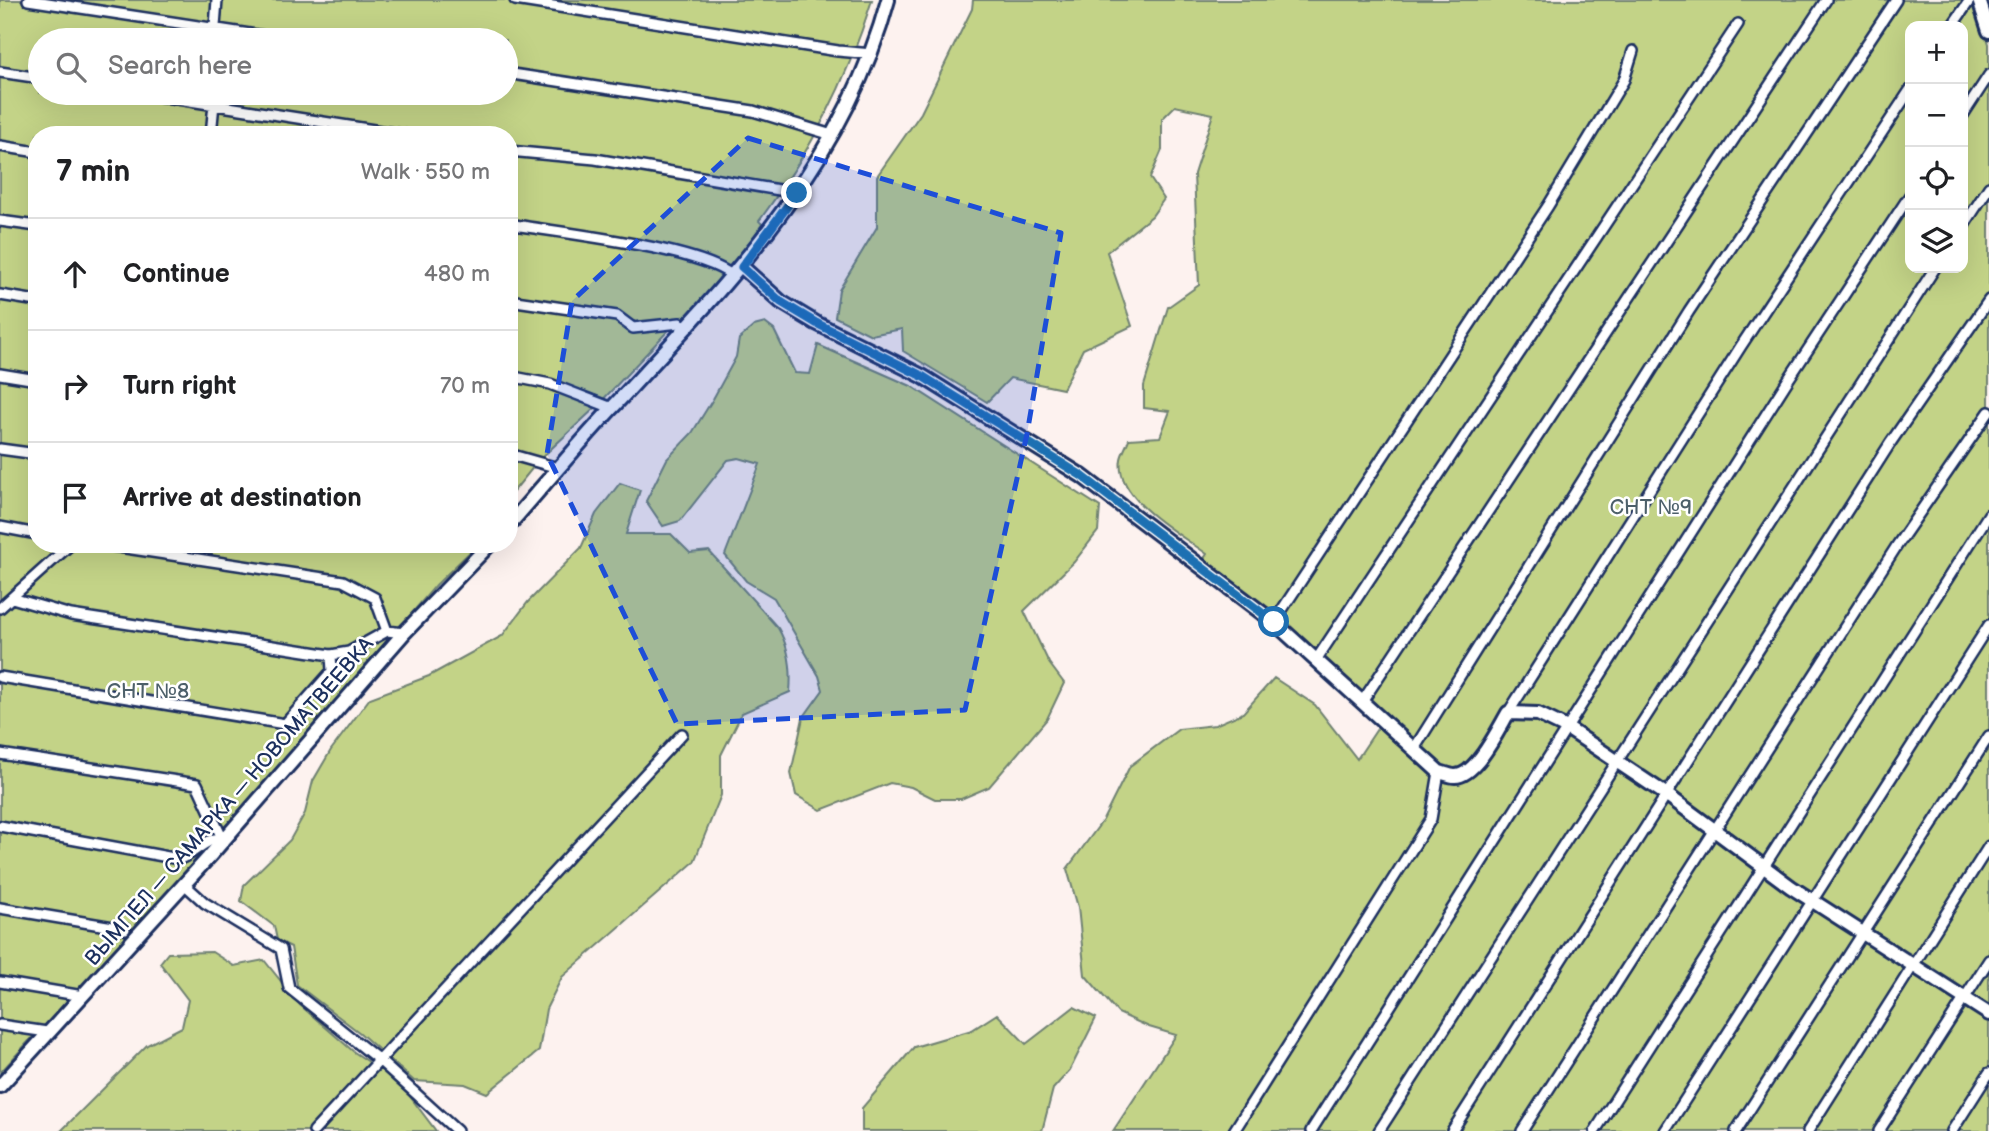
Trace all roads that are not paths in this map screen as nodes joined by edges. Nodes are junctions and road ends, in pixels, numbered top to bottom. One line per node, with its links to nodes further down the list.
1 (28, 0): 11 (street)
2 (217, 0): 12 (street)
3 (515, 0): 15 (street)
4 (888, 0): 15 (street)
5 (1825, 0): 68 (street)
6 (1896, 0): 73 (street)
7 (1970, 0): 9 (street)
8 (1979, 0): 13 (street)
9 (1955, 21)
10 (1738, 23): 66 (street)
11 (208, 28)
12 (214, 28)
13 (1989, 31)
14 (1633, 51): 61 (street)
15 (872, 54): 26 (street)
16 (0, 72): 19 (street)
17 (518, 75): 26 (street)
18 (1989, 75): 23 (street)
19 (28, 76)
20 (1905, 98): 69 (street)
21 (215, 105): 24 (street)
22 (221, 105): 25 (street)
23 (1968, 107)
24 (212, 126)
25 (351, 126)
26 (832, 135): 31 (street)
27 (0, 146): 28 (street)
28 (28, 151)
29 (518, 152): 31 (street)
30 (1989, 187): 33 (street)
31 (797, 193): 37 (street)
32 (1905, 203): 70 (street)
33 (1968, 219)
34 (0, 220): 35 (street)
35 (28, 225)
36 (518, 226): 37 (street)
37 (738, 272): 43 (street); 61 (street)
38 (1933, 273): 75 (street)
39 (0, 295): 40 (street)
40 (28, 300)
41 (1989, 300): 77 (street)
42 (518, 301): 43 (street)
43 (689, 327): 47 (street)
44 (0, 374): 46 (street)
45 (518, 378): 47 (street)
46 (28, 379)
47 (612, 408): 52 (street)
48 (1989, 412): 79 (street)
49 (0, 449): 50 (street)
50 (28, 453)
51 (518, 457): 52 (street)
52 (558, 468): 54 (street)
53 (1989, 514): 82 (street)
54 (518, 515)
55 (0, 527): 56 (street)
56 (28, 532)
57 (61, 553): 60 (street)
58 (158, 553): 63 (street)
59 (481, 553): 64 (street, ВЫМПЕЛ — САМАРКА — НОВОМАТВЕЕВКА)
60 (5, 602): 65 (street)
61 (1274, 622): 66 (street)
62 (1989, 625): 84 (street)
63 (387, 631): 64 (street); 65 (street)
64 (404, 633): 80 (street, ВЫМПЕЛ — САМАРКА — НОВОМАТВЕЕВКА)
65 (331, 655): 67 (street)
66 (1316, 660): 68 (street)
67 (0, 677)
68 (1362, 702): 73 (street)
69 (1508, 713): 70 (street); 76 (street)
70 (1567, 728): 75 (street); 102 (street)
71 (682, 734): 96 (street)
72 (1989, 736): 87 (street)
73 (1414, 749): 76 (street)
74 (0, 754): 80 (street)
75 (1617, 761): 77 (street); 103 (street)
76 (1439, 772): 101 (street)
77 (1667, 794): 79 (street); 104 (street)
78 (0, 826): 80 (street)
79 (1715, 831): 82 (street); 105 (street)
80 (221, 839): 83 (street, ВЫМПЕЛ — САМАРКА — НОВОМАТВЕЕВКА)
81 (1989, 846): 89 (street)
82 (1764, 867): 84 (street); 106 (street)
83 (184, 884): 91 (street, ВЫМПЕЛ — САМАРКА — НОВОМАТВЕЕВКА); 96 (street)
84 (1813, 901): 87 (street); 107 (street)
85 (0, 908): 86 (street)
86 (125, 929)
87 (1864, 935): 89 (street); 108 (street)
88 (1989, 960): 92 (street)
89 (1912, 967): 92 (street); 109 (street)
90 (0, 982): 91 (street)
91 (83, 996): 95 (street, ВЫМПЕЛ — САМАРКА — НОВОМАТВЕЕВКА)
92 (1964, 1000): 93 (street); 110 (street)
93 (1989, 1014)
94 (0, 1025): 95 (street)
95 (47, 1032): 98 (street, ВЫМПЕЛ — САМАРКА — НОВОМАТВЕЕВКА)
96 (379, 1060): 99 (street); 100 (street)
97 (1989, 1073): 111 (street)
98 (0, 1086)
99 (313, 1131)
100 (457, 1131)
101 (1234, 1131)
102 (1311, 1131)
103 (1379, 1131)
104 (1452, 1131)
105 (1522, 1131)
106 (1595, 1131)
107 (1665, 1131)
108 (1736, 1131)
109 (1808, 1131)
110 (1879, 1131)
111 (1952, 1131)

